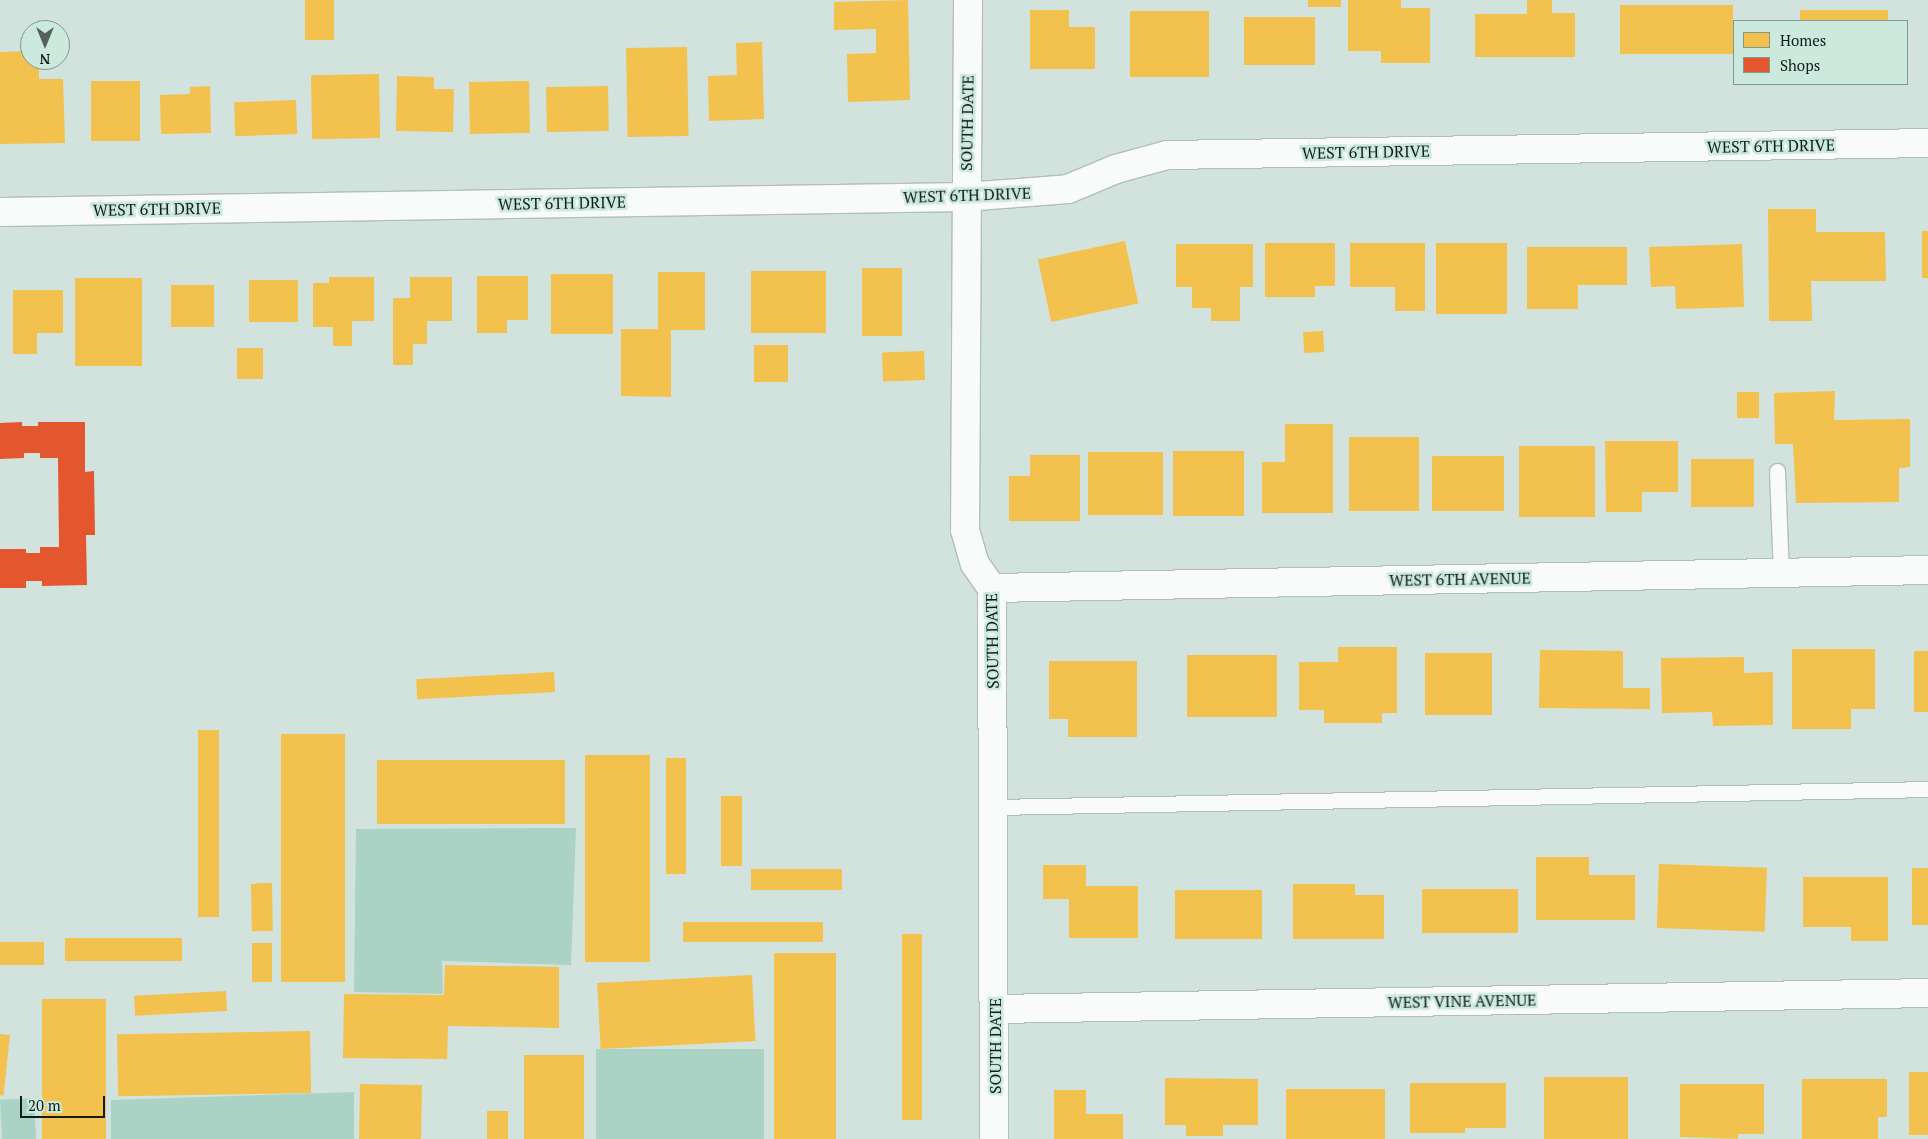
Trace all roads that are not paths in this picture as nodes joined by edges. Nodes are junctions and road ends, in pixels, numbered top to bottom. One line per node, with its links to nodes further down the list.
1 (968, 0): 3 (street, SOUTH DATE)
2 (1928, 143): 3 (street, WEST 6TH DRIVE)
3 (966, 197): 4 (street, WEST 6TH DRIVE); 8 (street, SOUTH DATE)
4 (0, 212)
5 (1777, 471): 7 (lane)
6 (1928, 570): 7 (street, WEST 6TH AVENUE)
7 (1781, 573): 8 (street, WEST 6TH AVENUE)
8 (992, 588): 10 (street, SOUTH DATE)
9 (1928, 789): 10 (lane)
10 (994, 807): 12 (street, SOUTH DATE)
11 (1928, 993): 12 (street, WEST VINE AVENUE)
12 (995, 1009): 13 (street, SOUTH DATE)
13 (994, 1139)

